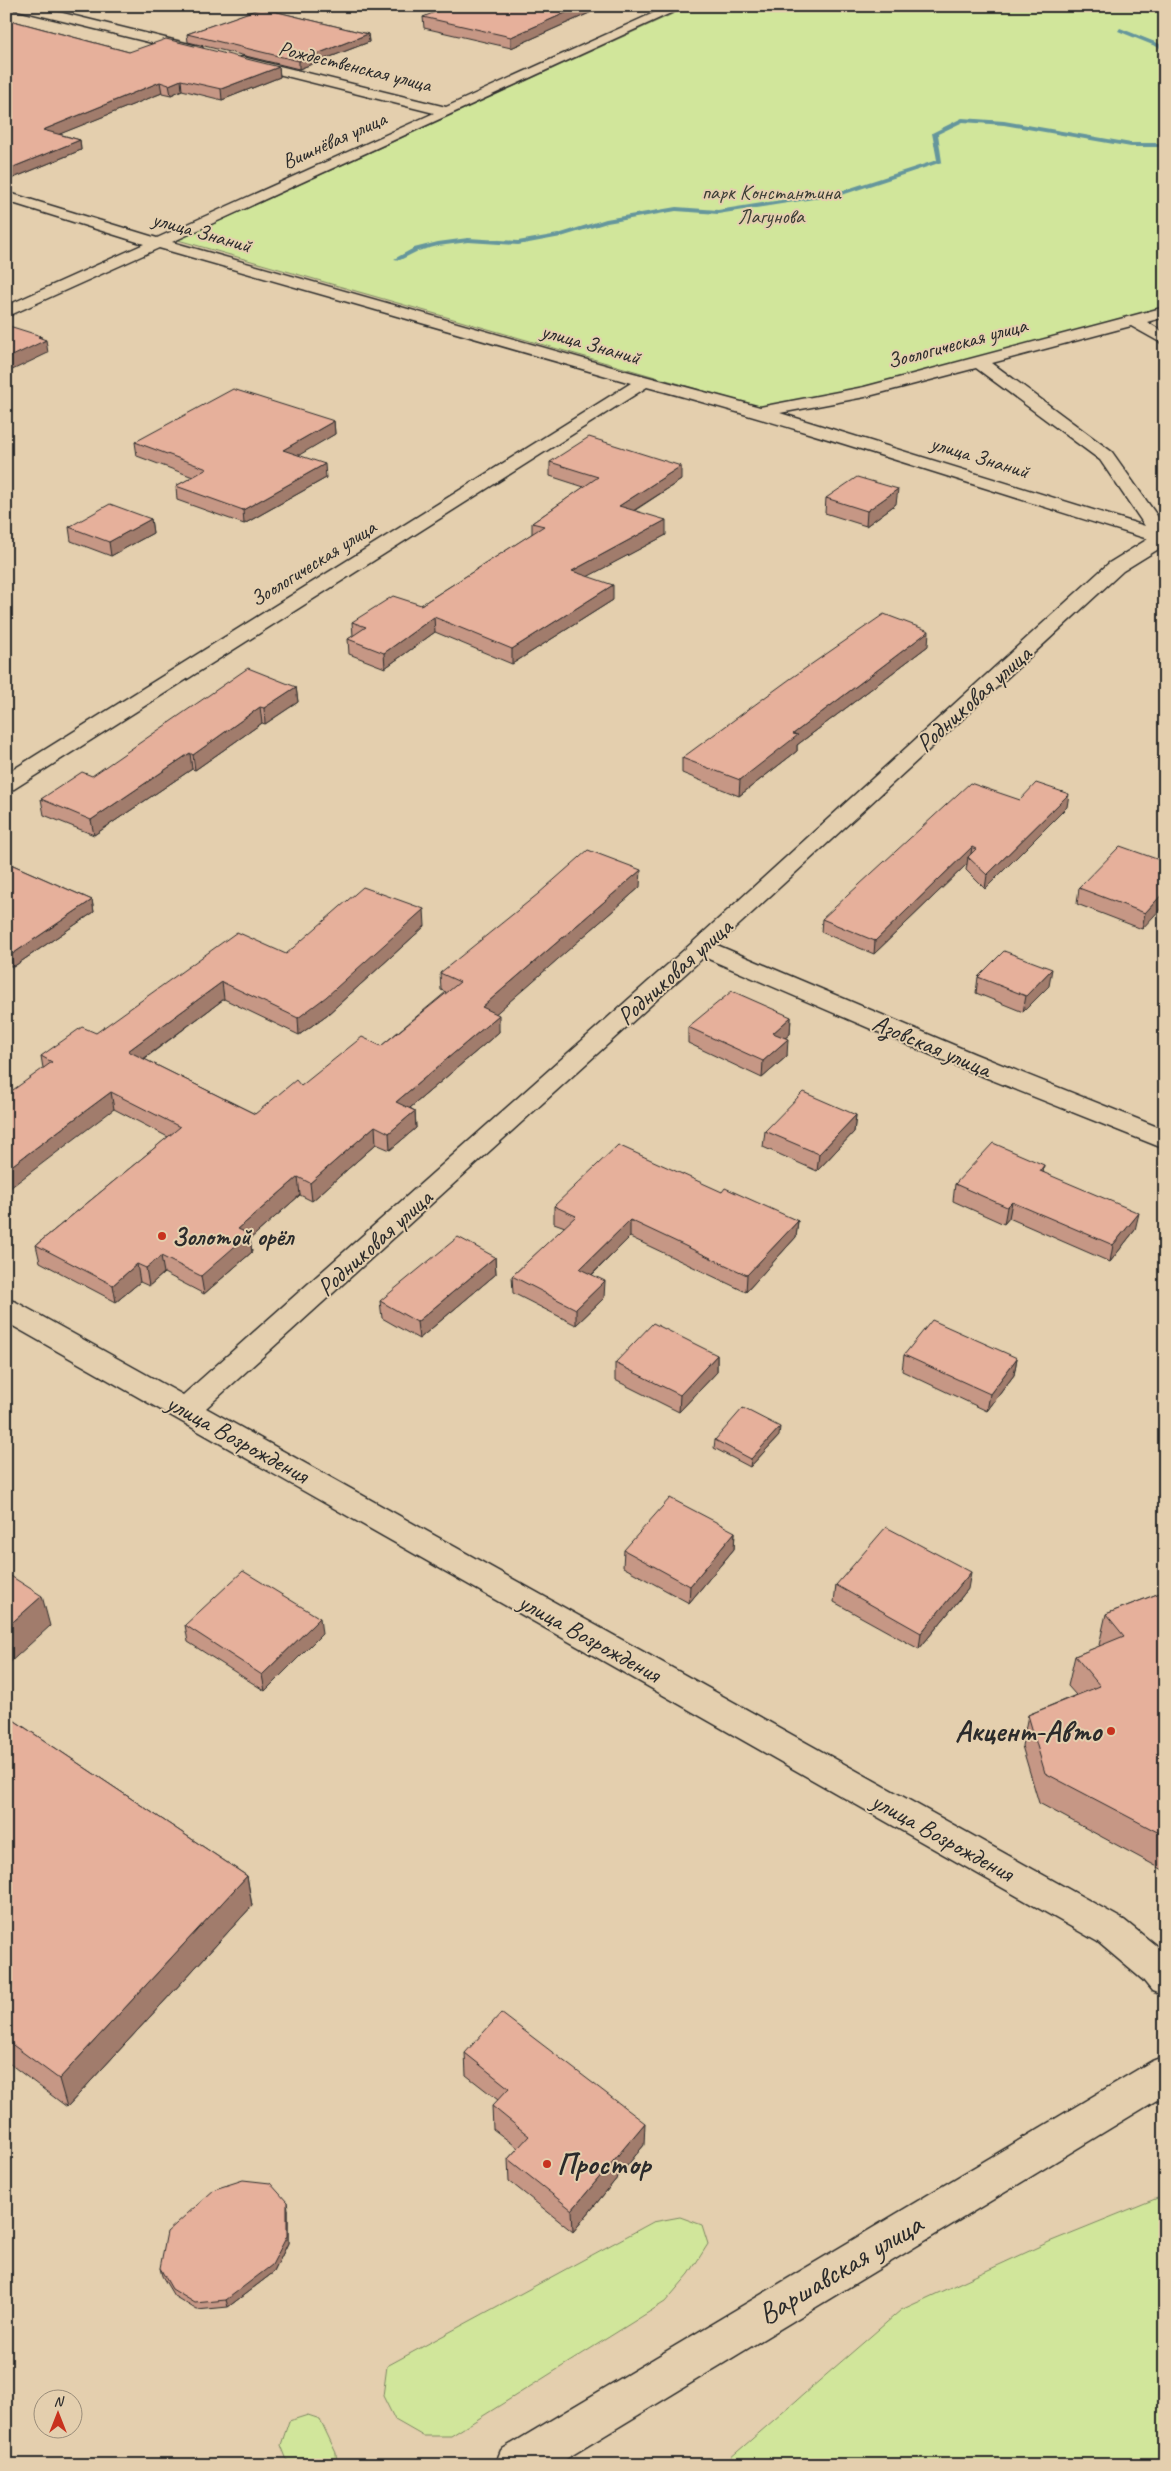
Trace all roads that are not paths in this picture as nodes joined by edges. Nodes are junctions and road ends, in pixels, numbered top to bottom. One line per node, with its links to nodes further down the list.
1 (18, 6): 3 (street)
2 (680, 6): 5 (street, Вишнёвая улица)
3 (210, 53)
4 (229, 58): 5 (street, Рождественская улица)
5 (448, 112): 7 (street, Вишнёвая улица)
6 (6, 196): 7 (street, улица Знаний)
7 (157, 243): 8 (street, Вишнёвая улица); 13 (street, улица Знаний)
8 (6, 312)
9 (1165, 312): 10 (street, Зоологическая улица)
10 (1132, 320): 11 (street); 12 (street, Зоологическая улица)
11 (1165, 340)
12 (979, 362): 14 (street, Зоологическая улица); 15 (street)
13 (644, 382): 14 (street, улица Знаний); 16 (street, Зоологическая улица)
14 (760, 412): 15 (street, улица Знаний)
15 (1164, 538): 17 (street, Родниковая улица)
16 (6, 784)
17 (701, 947): 18 (street, Азовская улица); 20 (street, Родниковая улица)
18 (1165, 1140)
19 (6, 1310): 20 (street, улица Возрождения)
20 (186, 1409): 21 (street, улица Возрождения)
21 (1165, 1979)
22 (1165, 2074): 23 (street, Варшавская улица)
23 (516, 2465)

